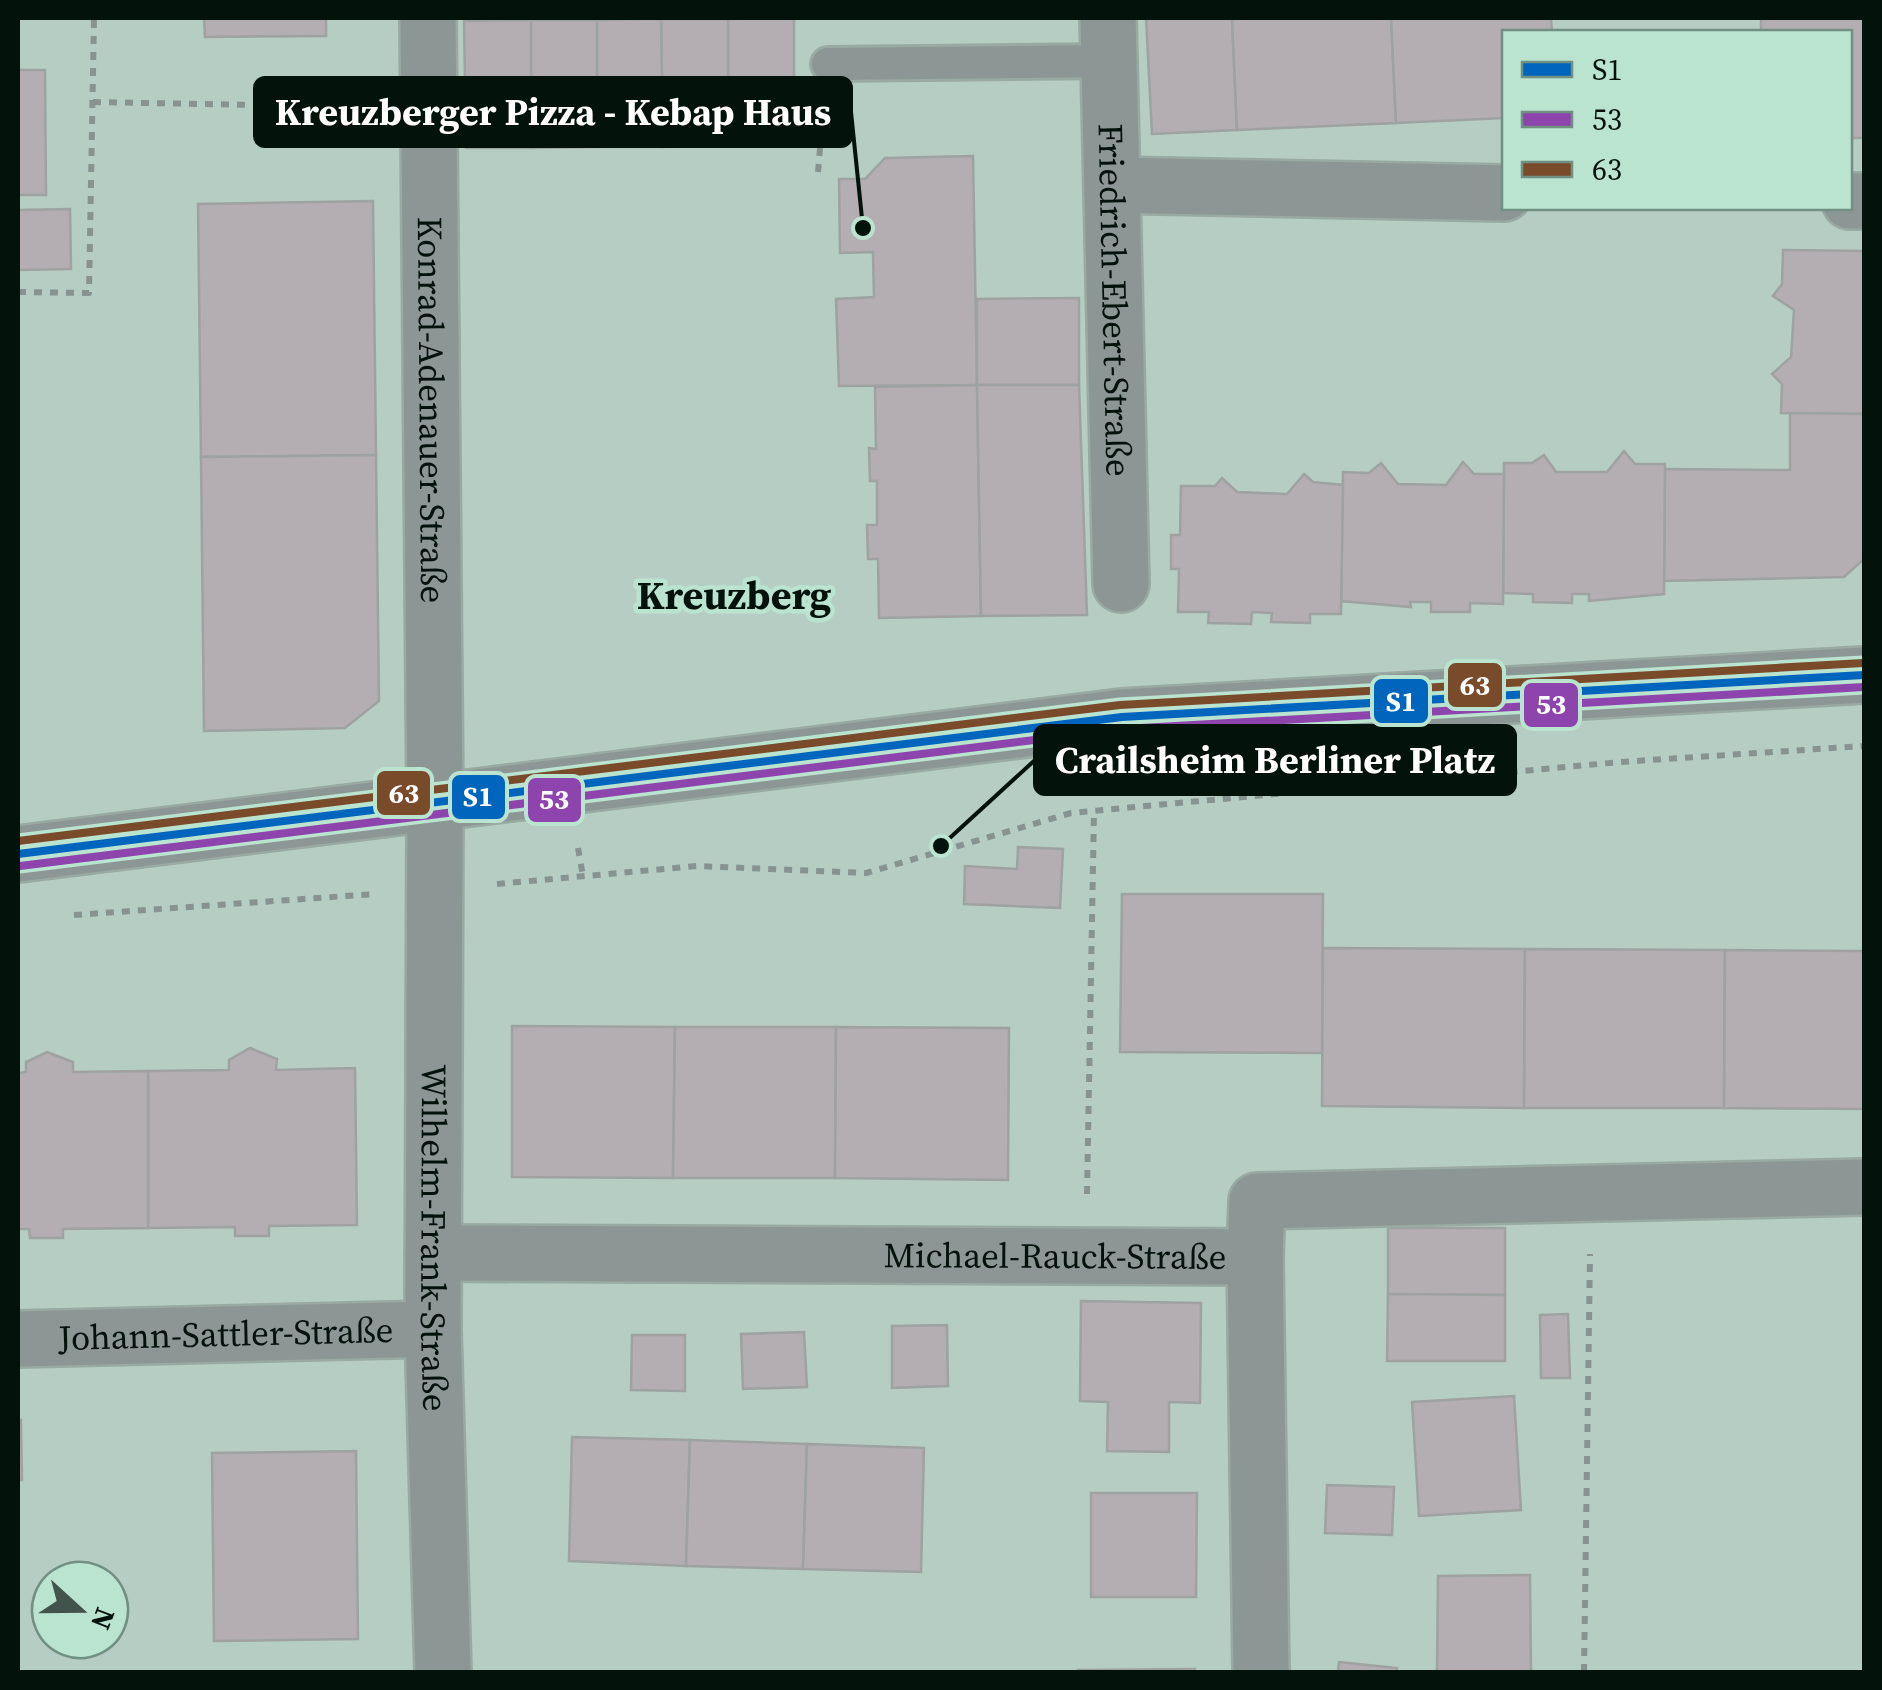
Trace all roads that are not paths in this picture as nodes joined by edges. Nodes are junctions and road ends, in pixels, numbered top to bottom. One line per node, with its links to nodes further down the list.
1 (428, 18): 8 (street, Konrad-Adenauer-Straße)
2 (1108, 39): 3 (lane); 4 (street, Friedrich-Ebert-Straße)
3 (828, 64)
4 (1112, 184): 5 (street); 6 (street, Friedrich-Ebert-Straße)
5 (1502, 193)
6 (1122, 584)
7 (1864, 675): 8 (street)
8 (435, 803): 9 (street); 11 (street, Wilhelm-Frank-Straße)
9 (18, 854)
10 (1864, 1187): 12 (street, Michael-Rauck-Straße)
11 (434, 1253): 12 (street, Michael-Rauck-Straße); 13 (street, Wilhelm-Frank-Straße)
12 (1255, 1257): 16 (street)
13 (433, 1329): 14 (street, Johann-Sattler-Straße); 15 (street, Wilhelm-Frank-Straße)
14 (18, 1339)
15 (442, 1672)
16 (1260, 1672)

